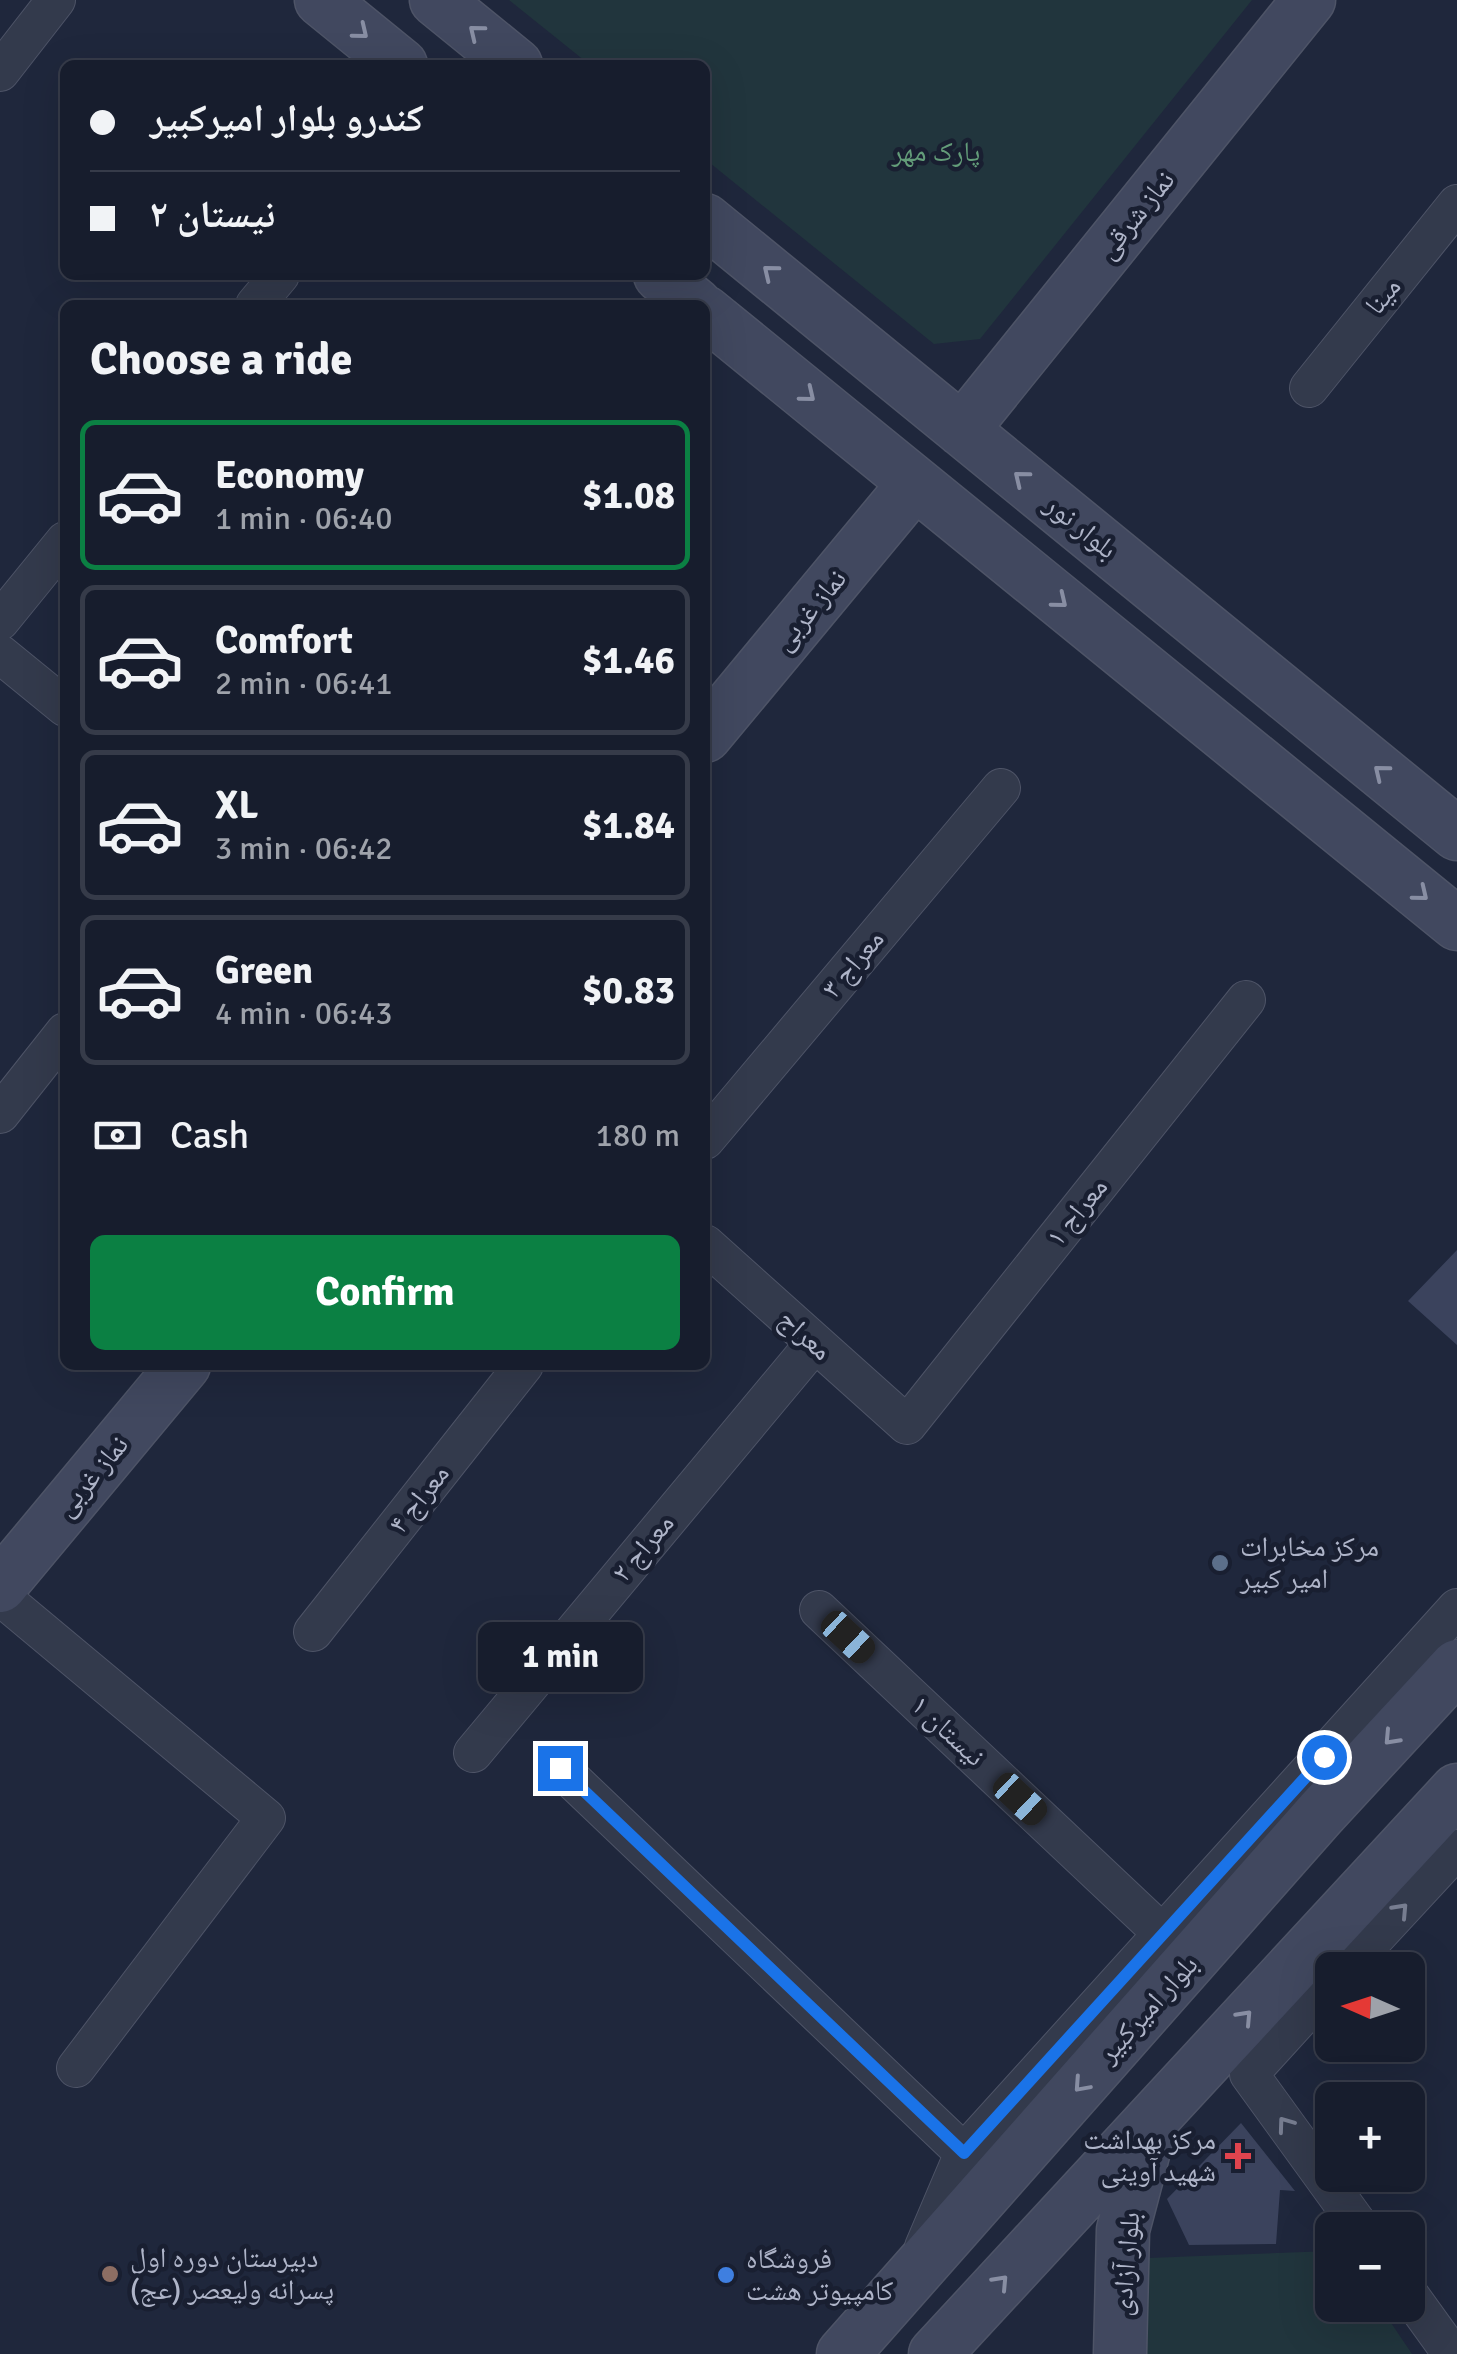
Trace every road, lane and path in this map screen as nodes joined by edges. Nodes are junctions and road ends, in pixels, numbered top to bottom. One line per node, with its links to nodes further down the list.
1 (56, 0): 7 (street)
2 (321, 0): 5 (street, one-way to 5)
3 (436, 0): 6 (street, one-way to 3)
4 (1309, 0): 16 (street, نماز شرقی)
5 (395, 60)
6 (510, 60)
7 (0, 72)
8 (1457, 204): 15 (street, مینا)
9 (710, 224): 16 (street, بلوار نور, one-way to 9)
10 (276, 280): 12 (street)
11 (666, 280): 13 (street)
12 (259, 300)
13 (690, 300)
14 (710, 316): 17 (street, one-way to 17)
15 (1309, 388)
16 (962, 430): 24 (street, بلوار نور, one-way to 16)
17 (915, 482): 22 (street, نماز غربی); 25 (street, one-way to 25)
18 (60, 547): 19 (street)
19 (0, 621)
20 (0, 654): 21 (street)
21 (60, 703)
22 (710, 730)
23 (1001, 788): 29 (street, معراج ۳)
24 (1457, 834)
25 (1457, 924)
26 (1246, 1000): 34 (street, معراج ۱)
27 (60, 1038): 28 (street)
28 (0, 1114)
29 (710, 1134)
30 (710, 1249): 31 (street, معراج)
31 (814, 1344): 34 (street, معراج); 41 (street, معراج ۲)
32 (180, 1370): 35 (street, نماز غربی)
33 (520, 1370): 39 (street, معراج ۴)
34 (908, 1424)
35 (0, 1586)
36 (0, 1596): 50 (street)
37 (1457, 1608): 47 (street)
38 (819, 1610): 47 (street, نیستان ۱)
39 (313, 1632)
40 (1457, 1666): 44 (street, بلوار امیرکبیر, one-way to 44)
41 (472, 1753)
42 (560, 1768): 54 (street)
43 (1457, 1790): 46 (street)
44 (1322, 1813): 46 (street); 56 (street, بلوار امیرکبیر, one-way to 56)
45 (1457, 1850): 48 (street, one-way to 45)
46 (1381, 1872): 52 (street, one-way to 46)
47 (1164, 1935): 54 (street)
48 (1362, 1952)
49 (1315, 2002): 51 (street)
50 (76, 2068)
51 (1248, 2074): 52 (street); 55 (street, one-way to 51)
52 (1186, 2079): 53 (street)
53 (1152, 2118): 59 (street, one-way to 53); 60 (street, بلوار آزادی)
54 (964, 2153): 56 (street)
55 (1349, 2212)
56 (911, 2277): 58 (street, بلوار امیرکبیر)
57 (1425, 2317): 61 (street)
58 (843, 2354)
59 (935, 2354)
60 (1120, 2354)
61 (1452, 2354)

